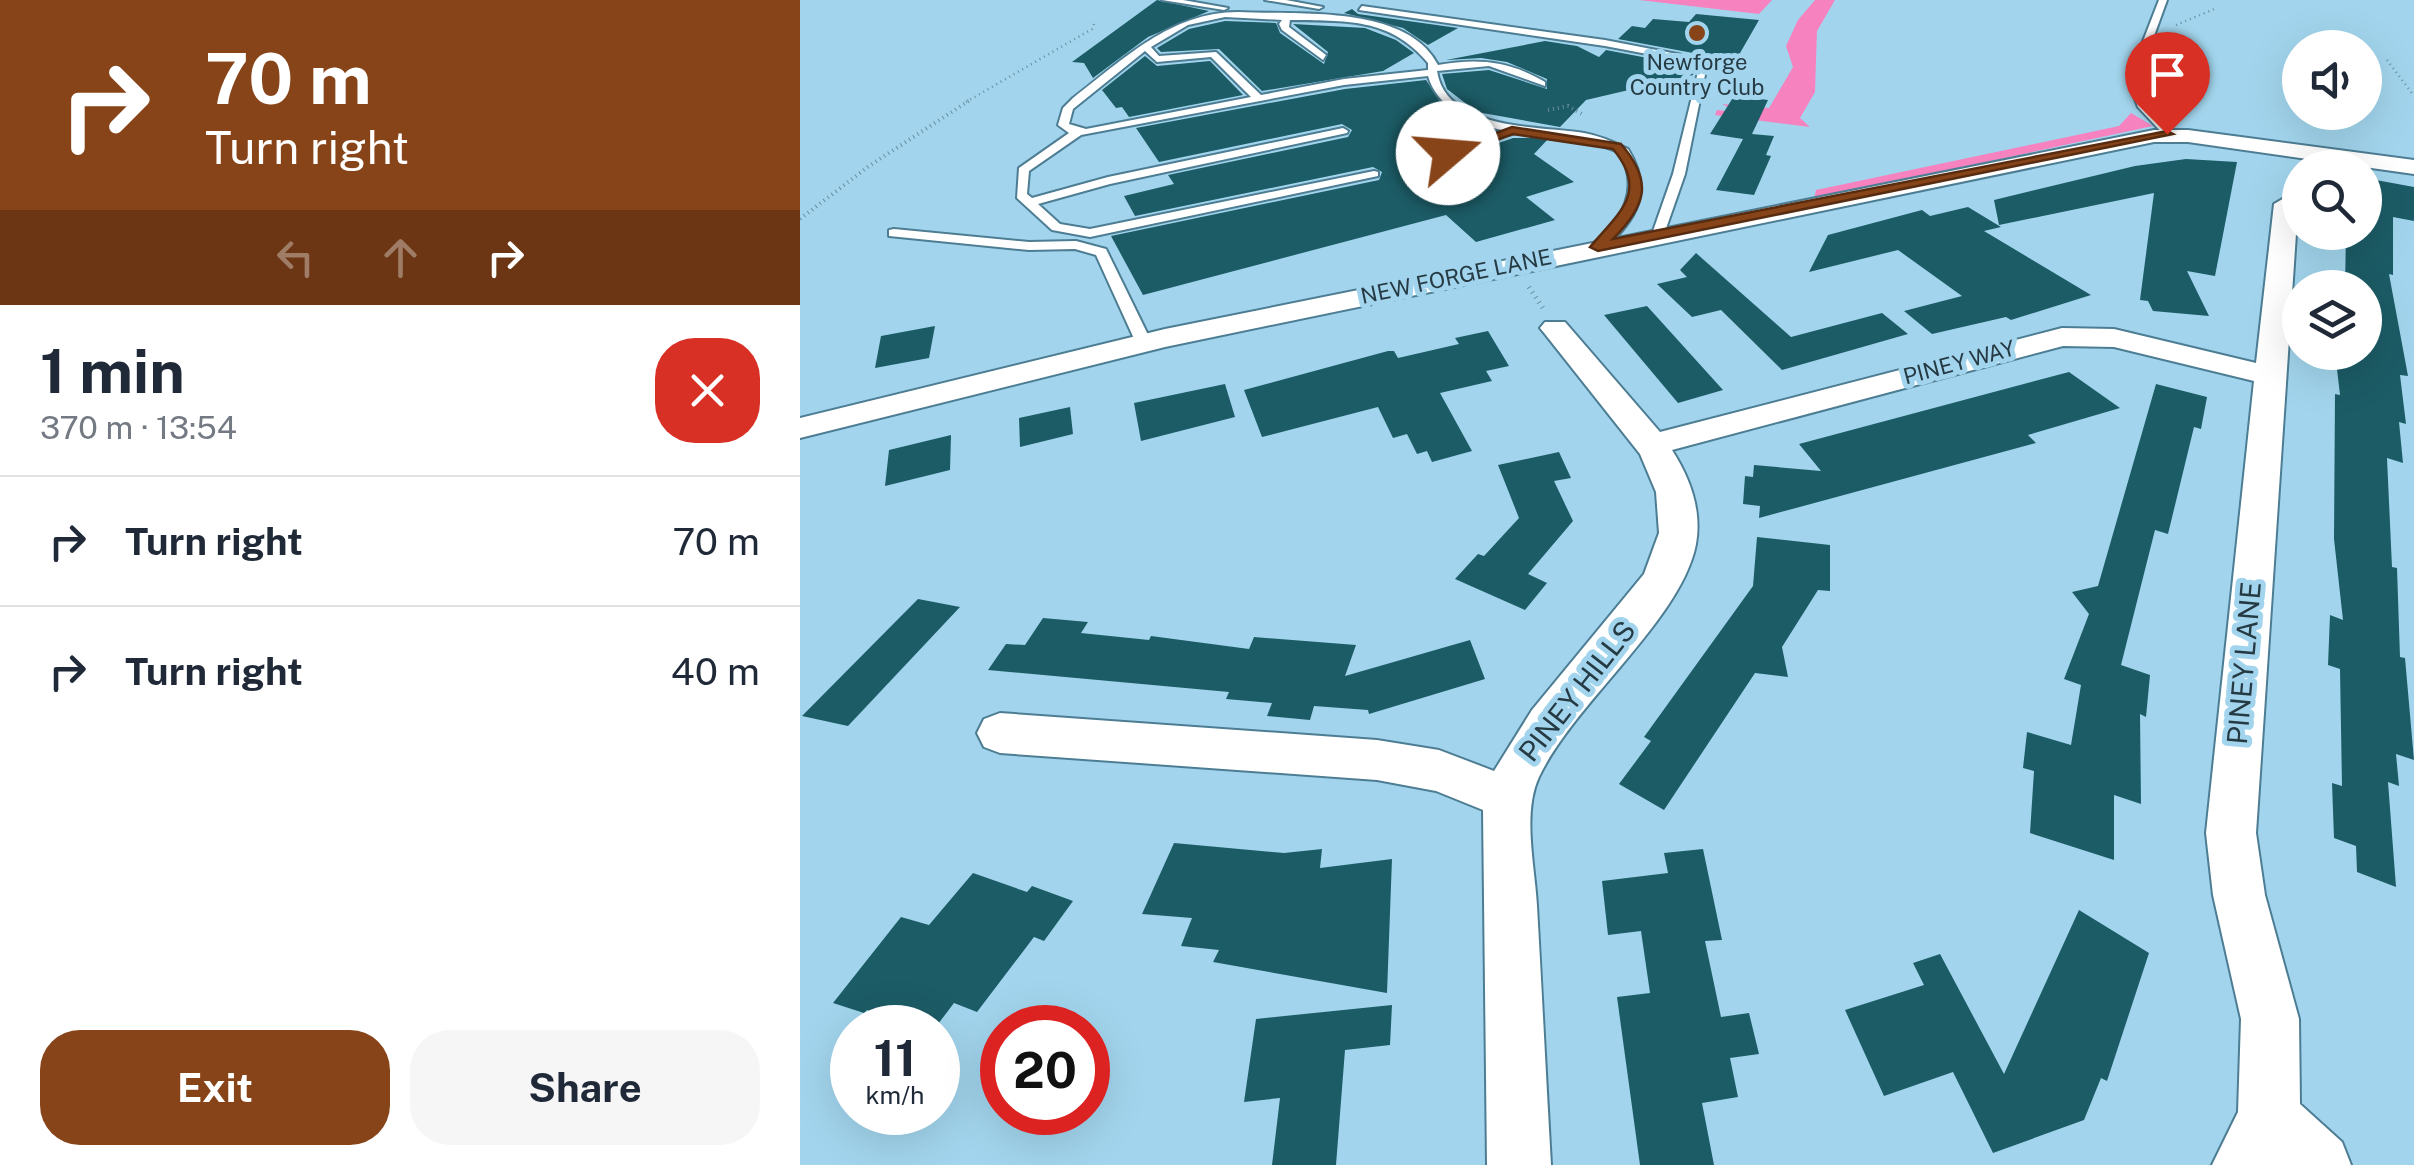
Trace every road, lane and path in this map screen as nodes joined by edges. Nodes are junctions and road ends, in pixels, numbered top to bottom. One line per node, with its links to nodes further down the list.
1 (1166, 0): 5 (lane)
2 (1269, 0): 26 (lane)
3 (2163, 0): 19 (lane)
4 (2217, 8): 8 (path)
5 (1246, 12): 6 (lane); 9 (lane)
6 (1288, 18): 10 (lane); 12 (lane)
7 (1094, 24): 24 (path)
8 (2168, 30)
9 (1146, 47): 15 (lane); 18 (lane)
10 (1323, 57)
11 (2387, 60): 14 (path)
12 (1432, 71): 13 (lane); 15 (lane); 16 (lane)
13 (1542, 84)
14 (2414, 96)
15 (1258, 98): 18 (lane)
16 (1512, 130): 20 (lane); 27 (lane)
17 (1343, 131): 23 (lane)
18 (1078, 132): 23 (lane)
19 (2167, 134): 21 (street, NEW FORGE LANE); 26 (street, NEW FORGE LANE)
20 (1425, 159)
21 (2414, 167)
22 (1374, 174): 23 (lane)
23 (1029, 203)
24 (800, 219)
25 (894, 232): 31 (lane)
26 (1658, 234): 27 (street, NEW FORGE LANE)
27 (1598, 247): 29 (street, NEW FORGE LANE)
28 (2282, 247): 32 (street, PINEY LANE)
29 (1515, 264): 30 (path); 31 (street, NEW FORGE LANE)
30 (1555, 328): 34 (street, PINEY HILLS)
31 (1144, 343): 33 (street, NEW FORGE LANE)
32 (2270, 376): 34 (street, PINEY WAY); 37 (street, PINEY LANE)
33 (800, 428)
34 (1650, 444): 36 (street, PINEY HILLS)
35 (1000, 733): 36 (street)
36 (1507, 798): 38 (street, PINEY HILLS)
37 (2256, 1142): 39 (street, PINEY LANE)
38 (1519, 1165)
39 (2319, 1165)

